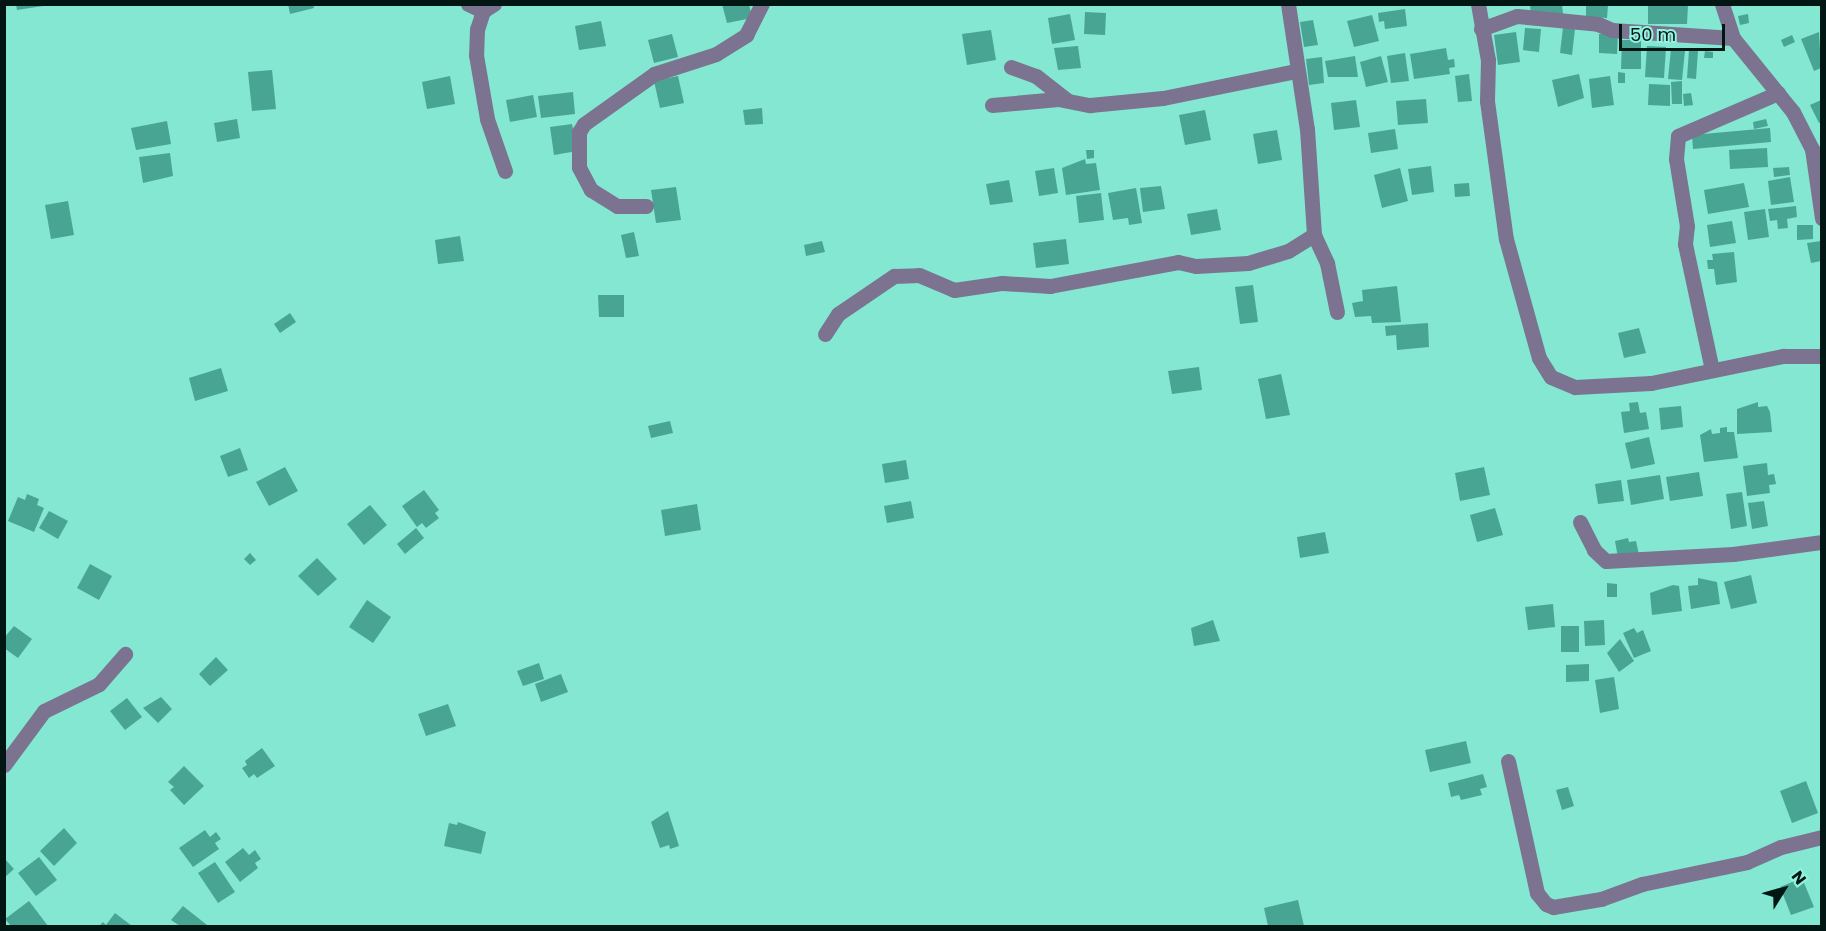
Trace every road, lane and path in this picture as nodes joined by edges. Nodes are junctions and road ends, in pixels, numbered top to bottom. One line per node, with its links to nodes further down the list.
1 (468, 4): 6 (street)
2 (762, 4): 15 (street)
3 (1288, 4): 10 (street)
4 (1478, 4): 7 (street)
5 (1722, 4): 8 (street)
6 (488, 8): 14 (street)
7 (1481, 29): 8 (street); 21 (street)
8 (1733, 38): 11 (street)
9 (1011, 67): 12 (street)
10 (1296, 71): 12 (street); 17 (street)
11 (1778, 93): 16 (street); 21 (street)
12 (1067, 100): 13 (street)
13 (992, 105)
14 (505, 171)
15 (646, 206)
16 (1821, 218)
17 (1314, 235): 18 (street); 19 (street)
18 (1336, 312)
19 (825, 334)
20 (1821, 356): 21 (street)
21 (1712, 370)
22 (1580, 522): 23 (street)
23 (1821, 542)
24 (125, 654): 26 (street)
25 (1508, 761): 27 (street)
26 (4, 765)
27 (1821, 837)

